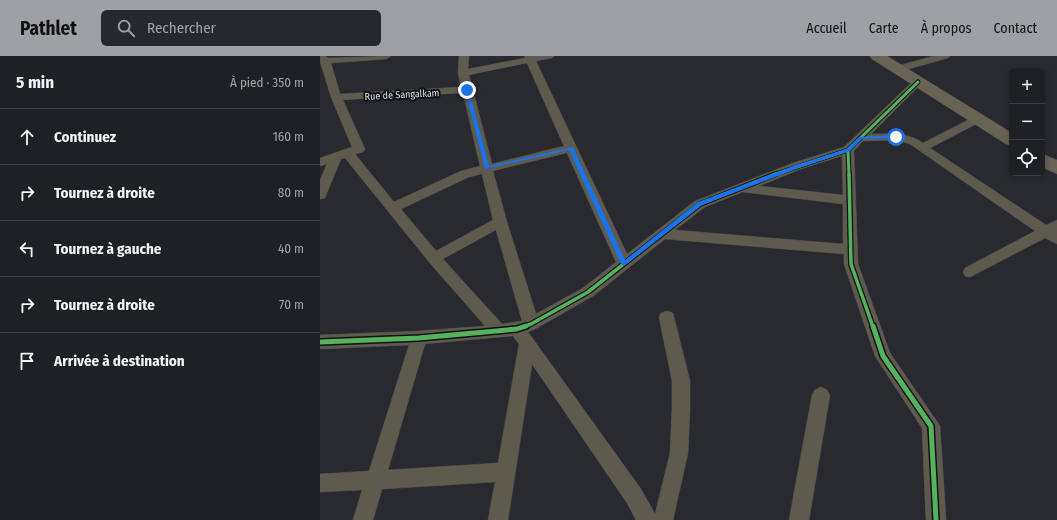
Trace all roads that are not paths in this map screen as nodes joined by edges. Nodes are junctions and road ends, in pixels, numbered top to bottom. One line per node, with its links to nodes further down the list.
1 (386, 56): 6 (street)
2 (464, 56): 9 (street)
3 (549, 56): 7 (street)
4 (877, 56): 8 (street)
5 (945, 56): 8 (street)
6 (323, 58): 12 (street)
7 (530, 58): 9 (street); 16 (street)
8 (898, 69): 10 (street)
9 (463, 73): 11 (street)
10 (918, 82): 13 (street); 14 (street)
11 (467, 90): 12 (street, Rue de Sangalkam); 21 (street)
12 (336, 97): 19 (street)
13 (978, 119): 15 (street); 17 (street)
14 (861, 138): 17 (street); 18 (street)
15 (1009, 138)
16 (571, 148): 21 (street); 31 (street)
17 (922, 148): 27 (street)
18 (848, 150): 22 (street); 24 (street)
19 (341, 155): 20 (street); 23 (street); 25 (street)
20 (320, 162)
21 (486, 168): 25 (street); 26 (street)
22 (742, 188): 24 (street); 28 (street)
23 (320, 195)
24 (849, 200): 29 (street)
25 (392, 208): 30 (street)
26 (500, 222): 30 (street); 34 (street)
27 (1053, 232): 32 (street)
28 (662, 234): 29 (street); 31 (street)
29 (850, 250): 47 (street)
30 (434, 258): 35 (street)
31 (624, 264): 34 (street)
32 (970, 272)
33 (668, 317): 43 (street)
34 (524, 326): 35 (street); 38 (street)
35 (499, 331): 36 (street)
36 (419, 338): 37 (street); 41 (street)
37 (320, 342)
38 (527, 344): 40 (street); 43 (street)
39 (821, 395): 46 (street)
40 (506, 472): 41 (street); 45 (street)
41 (376, 480): 42 (street); 44 (street)
42 (320, 484)
43 (656, 518)
44 (363, 520)
45 (498, 520)
46 (799, 520)
47 (936, 520)

